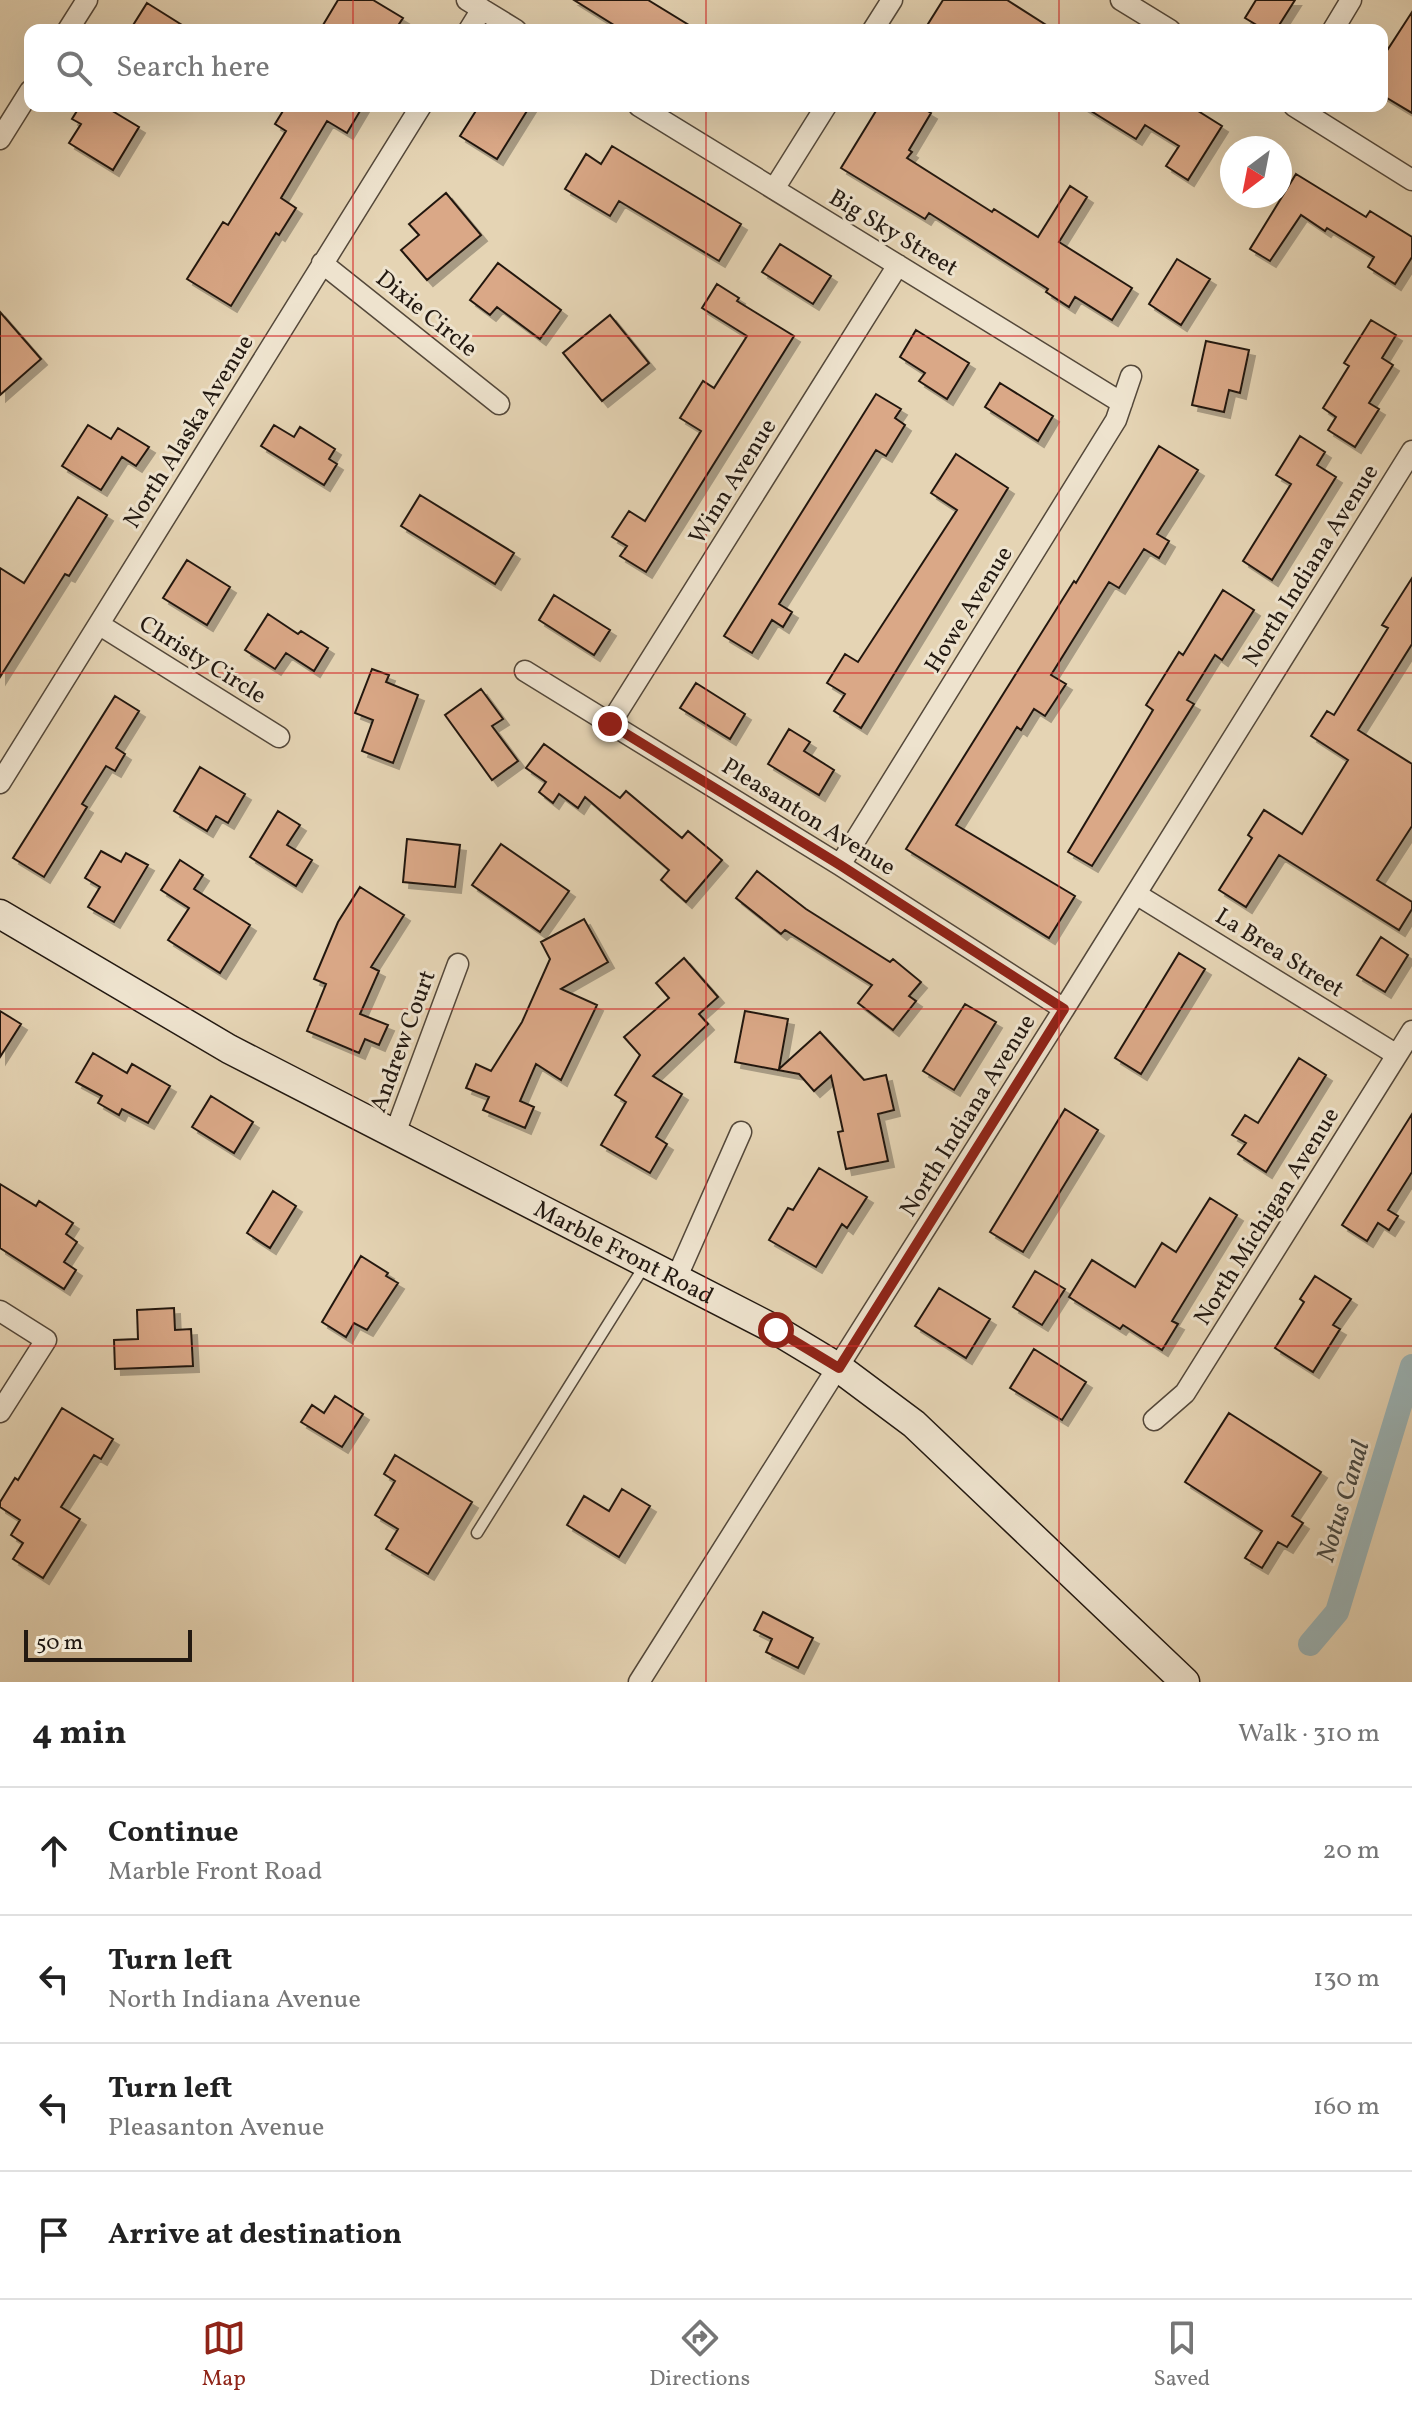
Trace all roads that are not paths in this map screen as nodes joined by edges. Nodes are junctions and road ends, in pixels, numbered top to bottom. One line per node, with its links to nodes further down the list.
1 (87, 0): 6 (street)
2 (892, 0): 9 (street)
3 (1121, 0): 10 (street)
4 (1351, 0): 11 (street)
5 (474, 4): 7 (street); 8 (street)
6 (72, 24)
7 (470, 24)
8 (506, 24)
9 (877, 24)
10 (1160, 24)
11 (1337, 24)
12 (24, 101): 17 (street)
13 (417, 112): 20 (street, North Alaska Avenue)
14 (649, 112): 19 (street, Big Sky Street)
15 (822, 112): 19 (street)
16 (1304, 112): 18 (street)
17 (0, 139)
18 (1412, 180)
19 (774, 189): 21 (street, Big Sky Street)
20 (322, 263): 24 (street, Dixie Circle); 26 (street, North Alaska Avenue)
21 (898, 265): 23 (street, Big Sky Street); 28 (street, Winn Avenue)
22 (1131, 376): 23 (street, Howe Avenue)
23 (1122, 403): 31 (street, Howe Avenue)
24 (499, 404)
25 (1412, 451): 32 (street, North Indiana Avenue)
26 (100, 625): 29 (street, Christy Circle); 30 (street, North Alaska Avenue)
27 (525, 671): 28 (street, Pleasanton Avenue)
28 (610, 724): 31 (street, Pleasanton Avenue)
29 (279, 737)
30 (0, 783)
31 (840, 865): 35 (street, Pleasanton Avenue)
32 (1136, 894): 35 (street, North Indiana Avenue); 37 (street, La Brea Street)
33 (0, 914): 39 (street, Marble Front Road)
34 (458, 964): 39 (street, Andrew Court)
35 (1064, 1009): 43 (street, North Indiana Avenue)
36 (1412, 1031): 37 (street, North Michigan Avenue)
37 (1397, 1055): 45 (street, North Michigan Avenue)
38 (741, 1132): 41 (street)
39 (394, 1136): 40 (street, Marble Front Road)
40 (646, 1263): 41 (street, Marble Front Road); 46 (lane)
41 (676, 1279): 43 (street, Marble Front Road)
42 (0, 1311): 44 (street)
43 (839, 1368): 47 (street, North Indiana Avenue); 48 (street, Marble Front Road)
44 (0, 1412)
45 (1154, 1420)
46 (477, 1533)
47 (639, 1682)
48 (1185, 1682)

